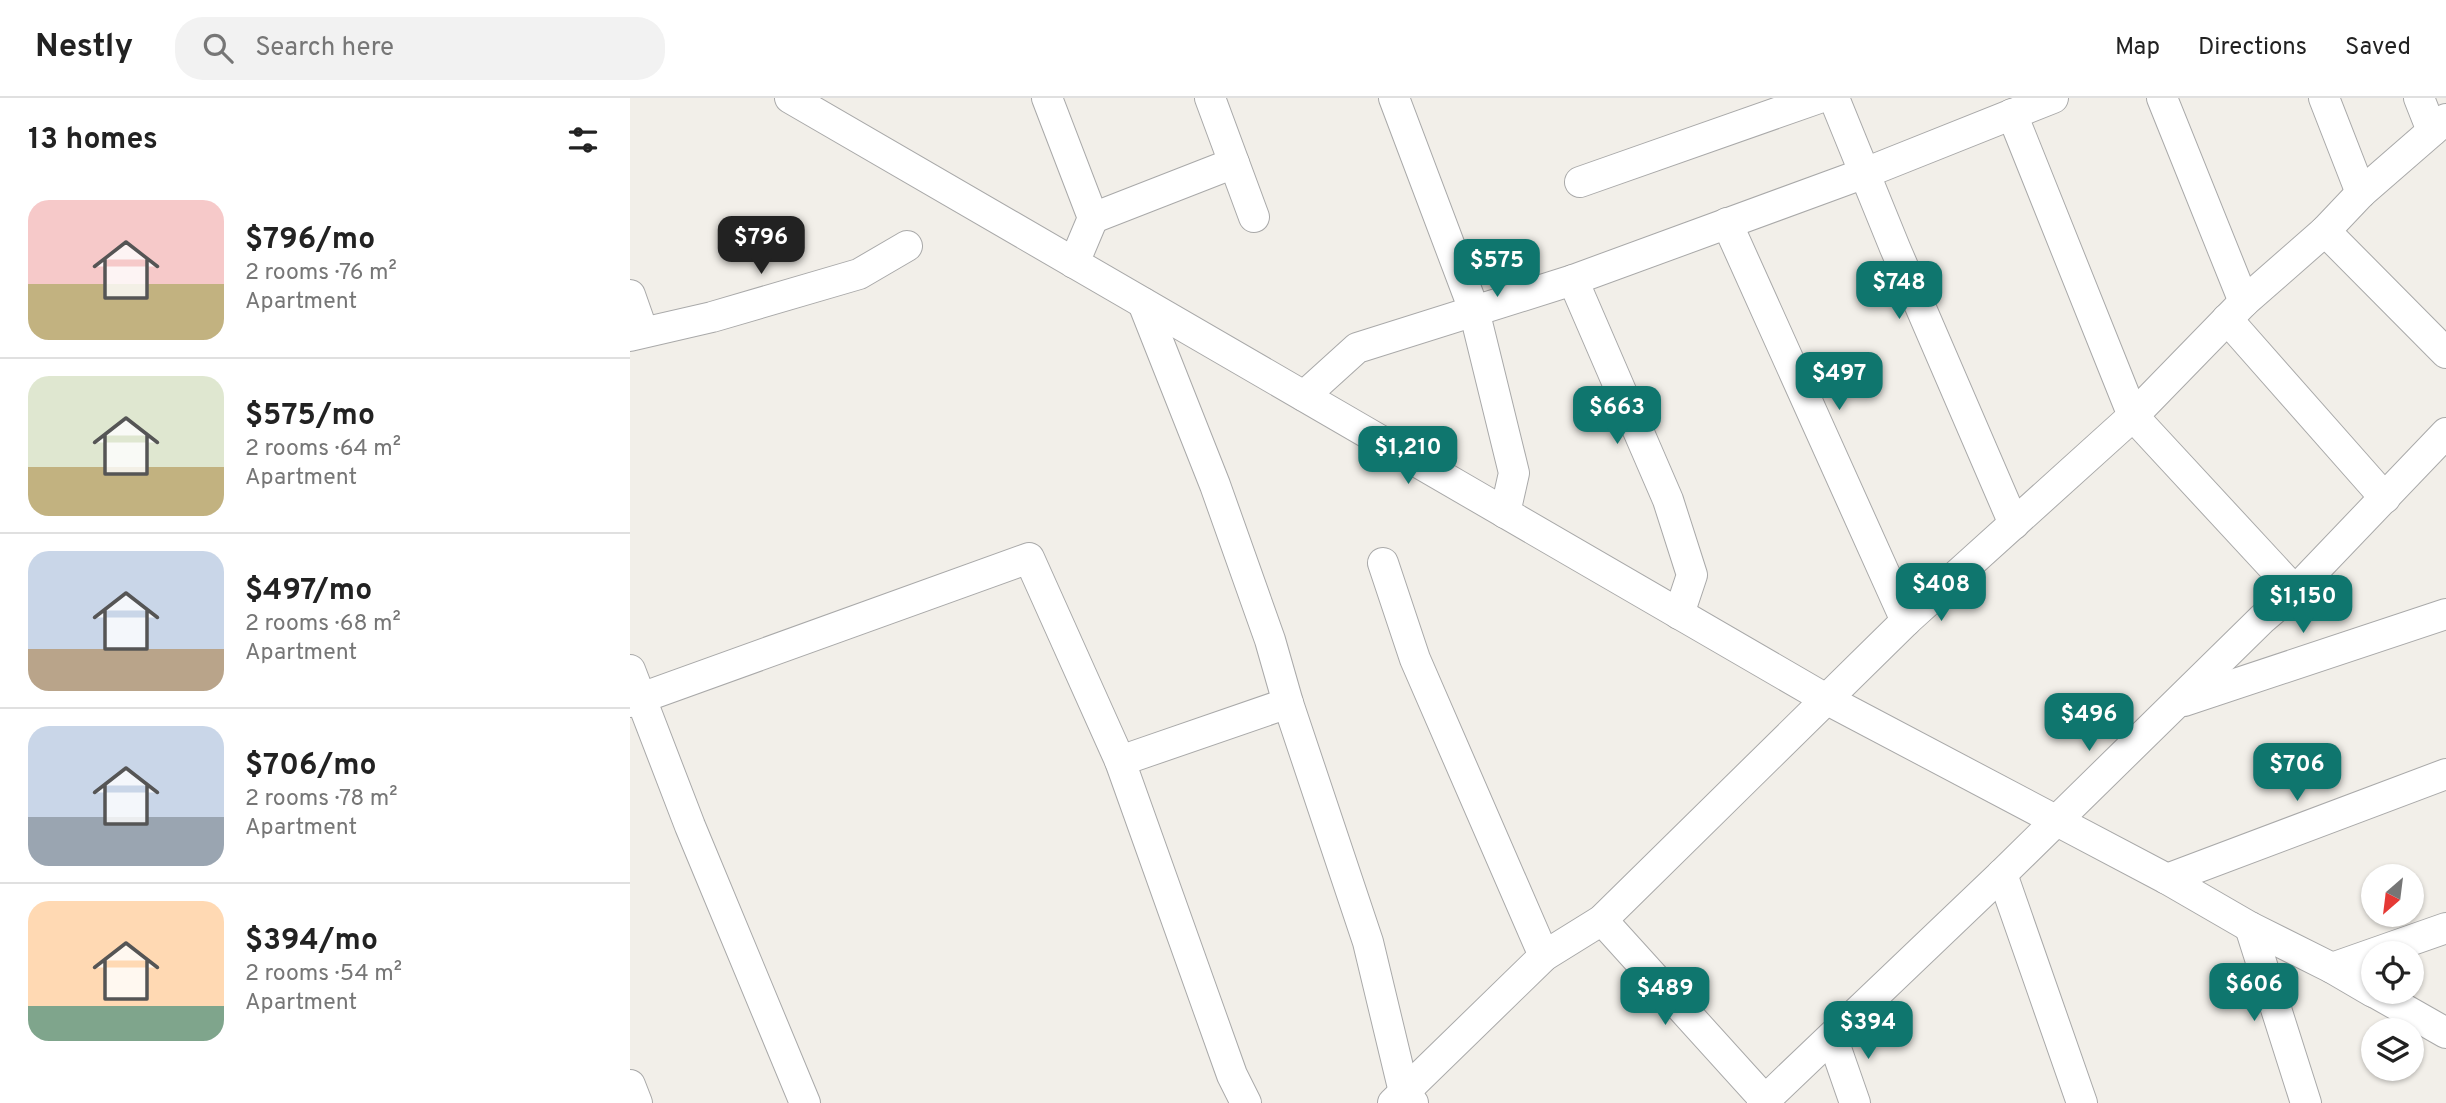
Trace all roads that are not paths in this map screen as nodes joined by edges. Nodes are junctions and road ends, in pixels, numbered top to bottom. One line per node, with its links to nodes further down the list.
1 (790, 98): 22 (street)
2 (1047, 98): 18 (street)
3 (1209, 98): 13 (street)
4 (1394, 98): 26 (street)
5 (1819, 98): 15 (street)
6 (1834, 98): 14 (street)
7 (2053, 98): 11 (street)
8 (2162, 98): 27 (street)
9 (2324, 98): 16 (street)
10 (2419, 98): 12 (street)
11 (2012, 114): 14 (street); 31 (street)
12 (2439, 125): 16 (street)
13 (1234, 163): 17 (street); 18 (street)
14 (1865, 173): 19 (street); 35 (street)
15 (1580, 182)
16 (2361, 193): 20 (street)
17 (1254, 217)
18 (1093, 218): 22 (street)
19 (1727, 223): 23 (street); 40 (street)
20 (2325, 231): 27 (street); 29 (street)
21 (907, 246): 28 (street)
22 (1074, 263): 25 (street)
23 (1573, 280): 26 (street); 38 (street)
24 (630, 295): 28 (street)
25 (1143, 303): 30 (street); 44 (street)
26 (1474, 310): 30 (street); 34 (street)
27 (2235, 311): 31 (street); 33 (street)
28 (637, 334)
29 (2446, 353)
30 (1304, 396): 34 (street)
31 (2133, 416): 35 (street); 37 (street)
32 (2446, 433): 33 (street)
33 (2385, 498): 37 (street)
34 (1505, 513): 38 (street)
35 (2014, 524): 40 (street)
36 (1383, 563): 54 (street)
37 (2295, 591): 45 (street)
38 (1679, 614): 43 (street)
39 (2446, 614): 45 (street)
40 (1906, 621): 43 (street)
41 (630, 670): 42 (street)
42 (636, 699): 46 (street); 64 (street)
43 (1826, 699): 48 (street); 51 (street)
44 (1288, 703): 46 (street); 61 (street)
45 (2176, 704): 48 (street)
46 (1120, 761): 65 (street)
47 (2446, 774): 50 (street)
48 (2055, 822): 49 (street); 50 (street)
49 (2002, 874): 59 (street); 67 (street)
50 (2167, 879): 52 (street)
51 (1602, 920): 54 (street); 62 (street)
52 (2250, 927): 55 (street); 68 (street)
53 (2446, 928): 55 (street)
54 (1544, 956): 61 (street)
55 (2332, 968): 56 (street)
56 (2361, 985)
57 (2395, 1004): 58 (street)
58 (2446, 1033)
59 (1832, 1037): 62 (street); 66 (street)
60 (630, 1086): 63 (street)
61 (1403, 1099)
62 (1763, 1101)
63 (637, 1103)
64 (805, 1103)
65 (1246, 1103)
66 (1855, 1103)
67 (2082, 1103)
68 (2306, 1103)

